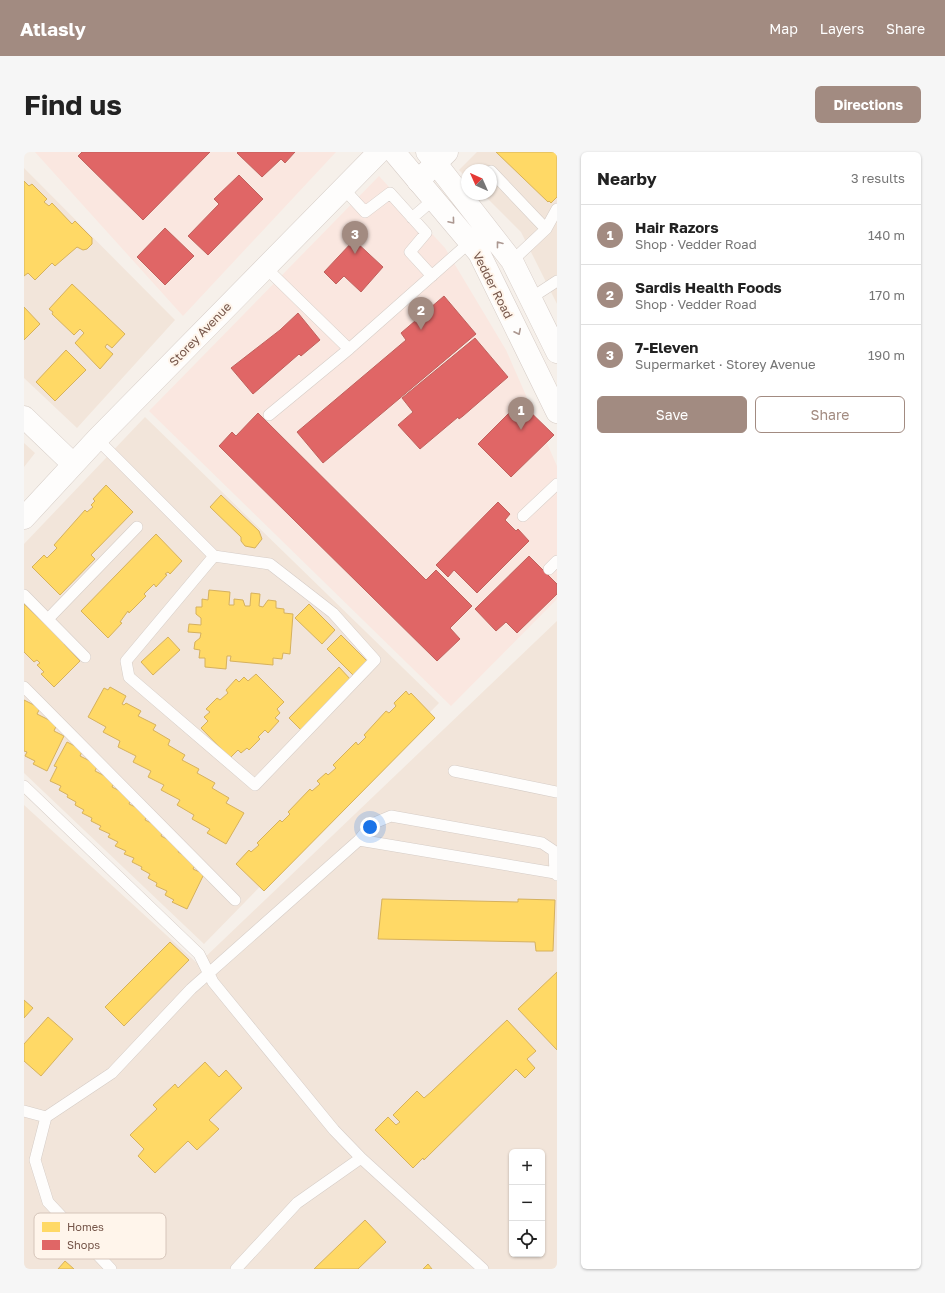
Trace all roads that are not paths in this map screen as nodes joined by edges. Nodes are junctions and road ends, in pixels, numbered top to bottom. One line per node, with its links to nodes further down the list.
1 (379, 152): 6 (street, Storey Avenue)
2 (394, 152): 5 (street, Vedder Road)
3 (437, 156): 5 (street); 12 (street, Vedder Road, one-way to 3)
4 (497, 177): 10 (lane)
5 (418, 181): 7 (street, Vedder Road)
6 (343, 188): 9 (lane); 13 (street, Storey Avenue)
7 (434, 199): 9 (lane); 11 (street, Vedder Road, one-way to 11)
8 (557, 209): 10 (lane)
9 (412, 218): 14 (lane)
10 (546, 229): 12 (lane)
11 (470, 242): 14 (lane); 19 (street, Vedder Road, one-way to 19)
12 (512, 261): 16 (street, Vedder Road)
13 (265, 267): 17 (lane); 22 (street, Storey Avenue)
14 (432, 276): 17 (lane)
15 (556, 284): 16 (lane)
16 (531, 298): 18 (street, Vedder Road)
17 (349, 350): 20 (lane)
18 (557, 352)
19 (557, 412)
20 (269, 415)
21 (24, 418): 23 (street)
22 (97, 439): 23 (street, Storey Avenue); 28 (lane)
23 (73, 464): 26 (street, Storey Avenue)
24 (557, 484): 25 (lane)
25 (523, 516)
26 (24, 518)
27 (137, 527): 32 (lane)
28 (214, 556): 28 (lane)
29 (557, 561): 30 (lane)
30 (549, 570)
31 (24, 595): 32 (lane)
32 (48, 619): 33 (lane)
33 (85, 657)
34 (24, 687): 41 (lane)
35 (454, 771): 37 (lane)
36 (24, 786): 42 (lane)
37 (557, 792)
38 (359, 840): 39 (lane); 40 (lane); 42 (lane)
39 (556, 850): 40 (lane)
40 (556, 874)
41 (235, 900)
42 (209, 974): 44 (lane); 45 (lane)
43 (24, 1111): 44 (lane)
44 (46, 1117): 46 (lane)
45 (361, 1158): 49 (lane); 50 (lane)
46 (58, 1213)
47 (102, 1259): 48 (lane)
48 (111, 1269)
49 (236, 1269)
50 (483, 1269)

